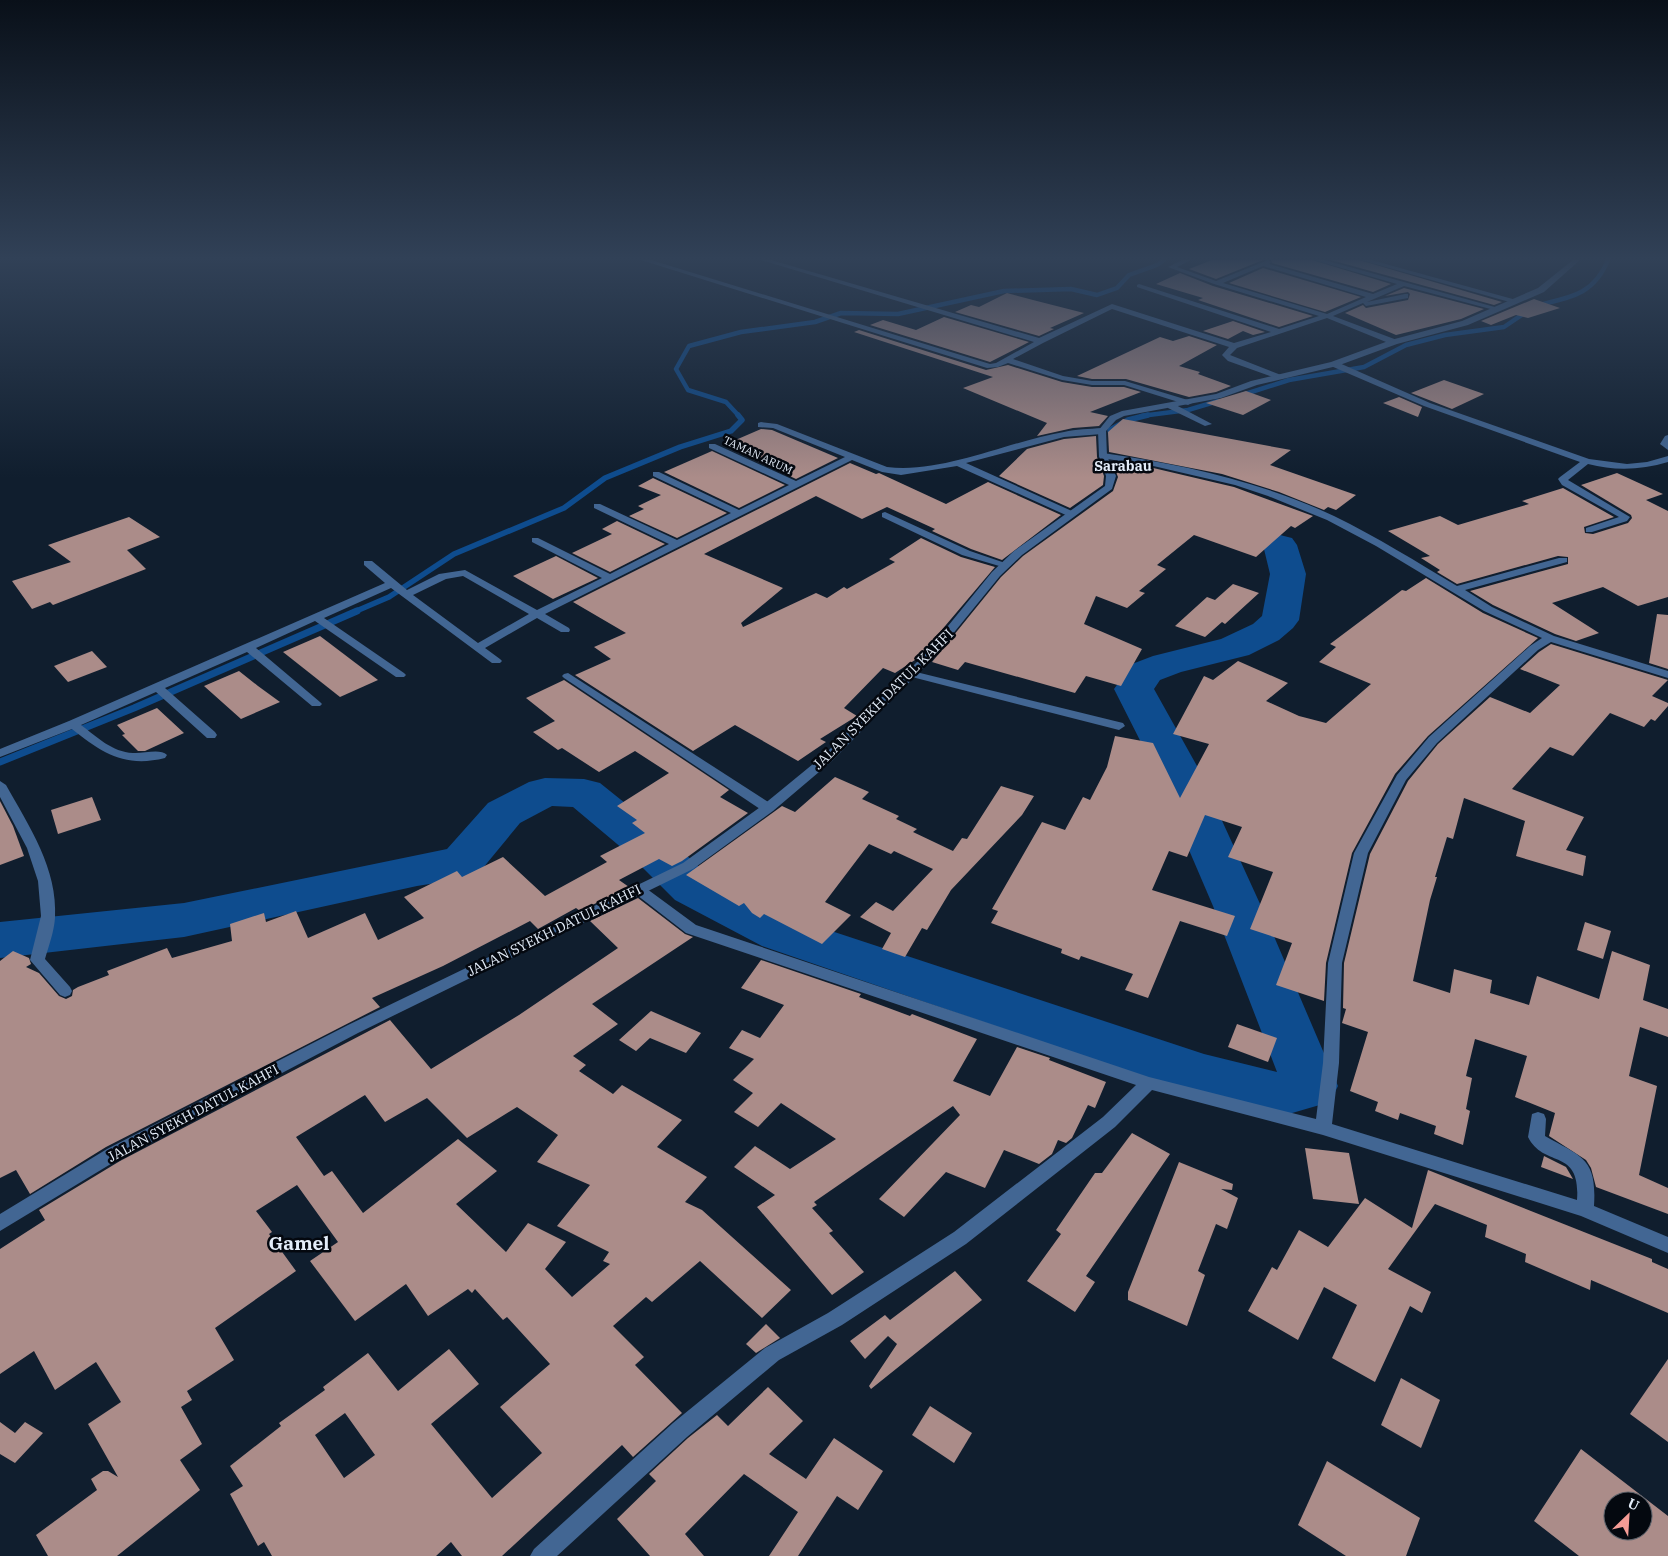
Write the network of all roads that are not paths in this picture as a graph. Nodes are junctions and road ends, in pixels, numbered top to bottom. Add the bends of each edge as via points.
1 (883, 333) edge
2 (1012, 333) edge
3 (1057, 333) edge
4 (1193, 333) edge
5 (1278, 333) edge
6 (1370, 333) edge
7 (1429, 333) edge
8 (1040, 341) junction
9 (1394, 342) junction
10 (1234, 346) junction
11 (1007, 360) junction
12 (1339, 366) junction
13 (1278, 377) junction
14 (1188, 403) junction
15 (1174, 408) junction
16 (1208, 424) dead end
17 (762, 425) dead end
18 (1102, 431) junction
19 (1668, 438) edge
20 (712, 446) dead end
21 (1668, 446) edge
22 (1105, 456) junction
23 (850, 458) junction
24 (1668, 459) edge
25 (1586, 461) junction
26 (958, 464) junction
27 (656, 474) dead end
28 (794, 484) junction
29 (597, 506) dead end
30 (738, 513) junction
31 (1072, 514) junction
32 (885, 515) dead end
33 (1589, 530) dead end
34 (535, 540) dead end
35 (677, 544) junction
36 (1563, 560) dead end
37 (368, 563) dead end
38 (1006, 565) junction
39 (610, 578) junction
40 (400, 589) junction
41 (1458, 589) junction
42 (537, 614) junction
43 (323, 622) junction
44 (565, 630) dead end
45 (1550, 638) junction
46 (479, 647) junction
47 (252, 652) junction
48 (496, 661) dead end
49 (912, 674) junction
50 (400, 675) dead end
51 (1668, 675) edge
52 (568, 676) dead end
53 (166, 693) junction
54 (316, 704) dead end
55 (1119, 726) dead end
56 (78, 728) junction
57 (211, 735) dead end
58 (0, 753) edge
59 (161, 755) dead end
60 (0, 785) edge
61 (768, 808) junction
62 (642, 888) junction
63 (65, 991) dead end
64 (1149, 1083) junction
65 (1538, 1119) dead end
66 (1323, 1128) junction
67 (1585, 1210) junction
68 (0, 1222) edge
69 (1668, 1245) edge
70 (541, 1556) edge

1 - 11 street via 990,366
2 - 8 street
3 - 8 street
4 - 10 street
5 - 10 street
6 - 9 street
7 - 9 street
8 - 11 street
9 - 12 street
10 - 13 street via 1226,354 1231,359
11 - 14 street via 1062,378 1125,383
12 - 13 street
12 - 25 street via 1452,415
13 - 14 street
14 - 15 street
15 - 16 street
15 - 18 street via 1122,414 1113,418
17 - 23 street via 774,426
18 - 22 street, JALAN SYEKH DATUL KAHFI
18 - 26 street via 1064,434
19 - 21 street via 1664,444
20 - 28 street, TAMAN ARUM
22 - 31 street, JALAN SYEKH DATUL KAHFI via 1111,476 1109,487
22 - 41 street via 1205,475 1272,494 1339,522
23 - 26 street via 893,472
23 - 28 street
24 - 25 street via 1619,468
25 - 33 street via 1564,478 1565,483 1625,517
26 - 31 street
27 - 30 street
28 - 30 street
29 - 35 street
30 - 35 street
31 - 38 street, JALAN SYEKH DATUL KAHFI
32 - 38 street via 960,550
34 - 39 street
35 - 39 street
36 - 41 street
37 - 40 street
38 - 49 street, JALAN SYEKH DATUL KAHFI
39 - 42 street
40 - 42 street via 465,573
40 - 43 street
40 - 46 street
41 - 45 street via 1488,609
42 - 44 street
42 - 46 street
43 - 47 street
43 - 50 street
45 - 51 street
45 - 66 street via 1534,648 1433,740 1401,778 1361,853 1335,962 1331,1063
46 - 48 street
47 - 53 street
47 - 54 street
49 - 55 street
49 - 61 street, JALAN SYEKH DATUL KAHFI via 828,758
52 - 61 street
53 - 56 street
53 - 57 street
56 - 58 street
56 - 59 street via 104,750 117,756
60 - 63 street via 36,851 47,886 48,917 38,962
61 - 62 street, JALAN SYEKH DATUL KAHFI via 688,866
62 - 64 street via 691,929
62 - 68 street, JALAN SYEKH DATUL KAHFI via 318,1047 113,1154
64 - 66 street
64 - 70 street via 1109,1122 960,1238 835,1319 772,1354 680,1430
65 - 67 street via 1536,1137 1539,1141 1583,1168 1587,1189
66 - 67 street
67 - 69 street

